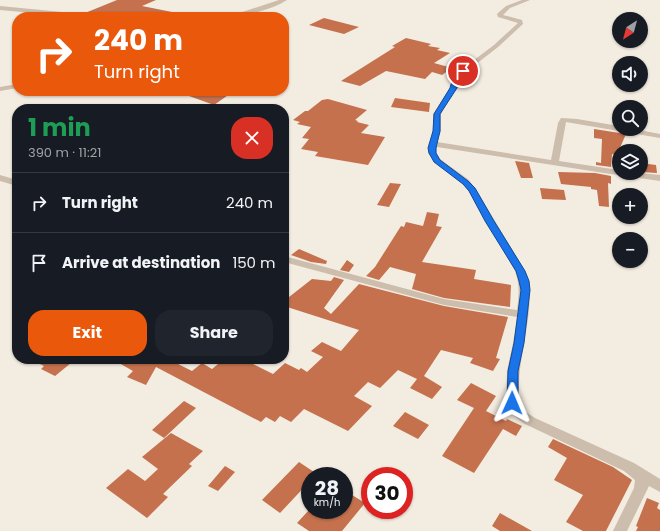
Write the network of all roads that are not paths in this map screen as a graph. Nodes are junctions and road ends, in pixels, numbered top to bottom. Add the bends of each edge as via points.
1 (284, 0) edge
2 (527, 0) edge
3 (0, 8) edge
4 (41, 12) edge
5 (251, 12) edge
6 (12, 87) edge
7 (0, 88) edge
8 (612, 127) edge
9 (648, 134) edge
10 (660, 136) edge
11 (433, 144) junction
12 (555, 162) junction
13 (0, 178) edge
14 (660, 178) edge
15 (12, 182) edge
16 (289, 260) edge
17 (522, 314) junction
18 (636, 472) junction
19 (660, 486) edge
20 (620, 531) edge

1 - 5 street
2 - 11 street via 508,7 500,14 521,23 493,49 459,74 437,114 437,131
3 - 4 street
6 - 7 street
8 - 12 street via 564,120
9 - 10 street
11 - 12 street
11 - 17 street via 432,153 437,161 466,182 520,271 526,290
12 - 14 street
13 - 15 street
16 - 17 street via 444,302
17 - 18 street via 513,371 512,403 518,413 527,420
18 - 19 street
18 - 20 street via 643,482 642,488

